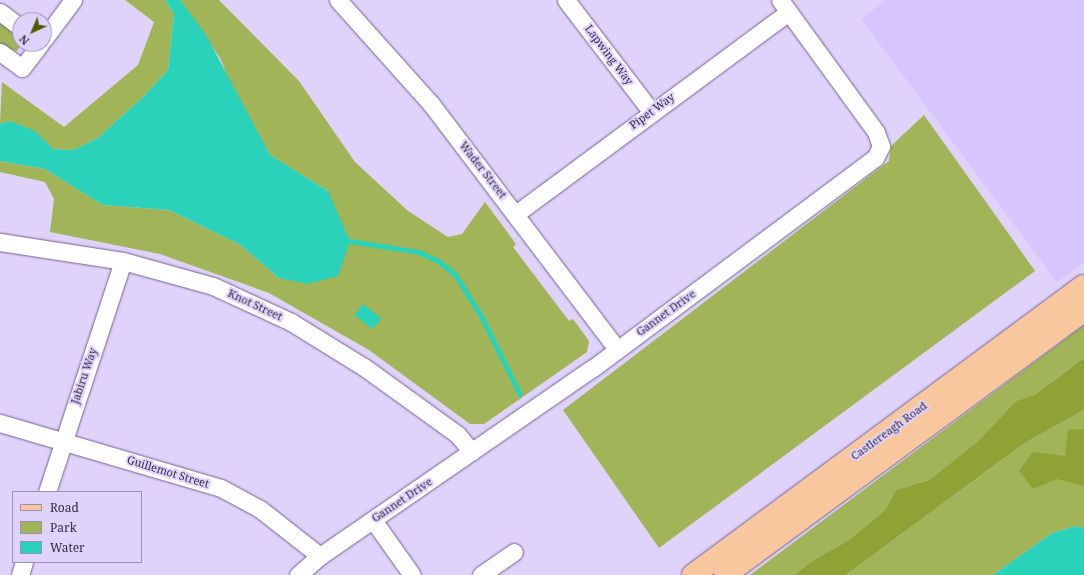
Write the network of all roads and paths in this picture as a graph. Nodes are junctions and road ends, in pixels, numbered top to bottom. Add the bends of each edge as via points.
1 (74, 0) edge
2 (338, 0) edge
3 (566, 0) edge
4 (784, 6) edge
5 (0, 12) edge
6 (12, 21) edge
7 (52, 29) edge
8 (0, 52) edge
9 (34, 52) edge
10 (651, 111) junction
11 (517, 213) junction
12 (0, 242) edge
13 (123, 261) junction
14 (1084, 286) edge
15 (1084, 310) edge
16 (617, 349) junction
17 (0, 423) edge
18 (64, 442) junction
19 (472, 452) junction
20 (47, 491) edge
21 (373, 520) junction
22 (514, 552) dead end
23 (320, 556) junction
24 (24, 563) edge
25 (20, 575) edge
26 (298, 575) edge
27 (412, 575) edge
28 (481, 575) edge
29 (693, 575) edge
30 (725, 575) edge

1 - 7 street
2 - 11 street, Wader Street via 431,104
3 - 10 street, Lapwing Way
4 - 10 street, Pipet Way
4 - 16 street, Gannet Drive via 876,132 881,146 875,158
5 - 6 street
8 - 9 street via 22,68
10 - 11 street, Pipet Way
11 - 16 street, Wader Street
12 - 13 street, Knot Street
13 - 18 street, Jabiru Way
13 - 19 street, Knot Street via 213,286 291,322 364,367 457,434
14 - 29 main road, Castlereagh Road
15 - 30 main road, Castlereagh Road
16 - 19 street, Gannet Drive
17 - 18 street, Guillemot Street
18 - 20 street, Jabiru Way
18 - 23 street, Guillemot Street via 221,488 260,508
19 - 21 street, Gannet Drive
21 - 23 street, Gannet Drive
21 - 27 street
22 - 28 street
23 - 26 street, Gannet Drive
24 - 25 street

